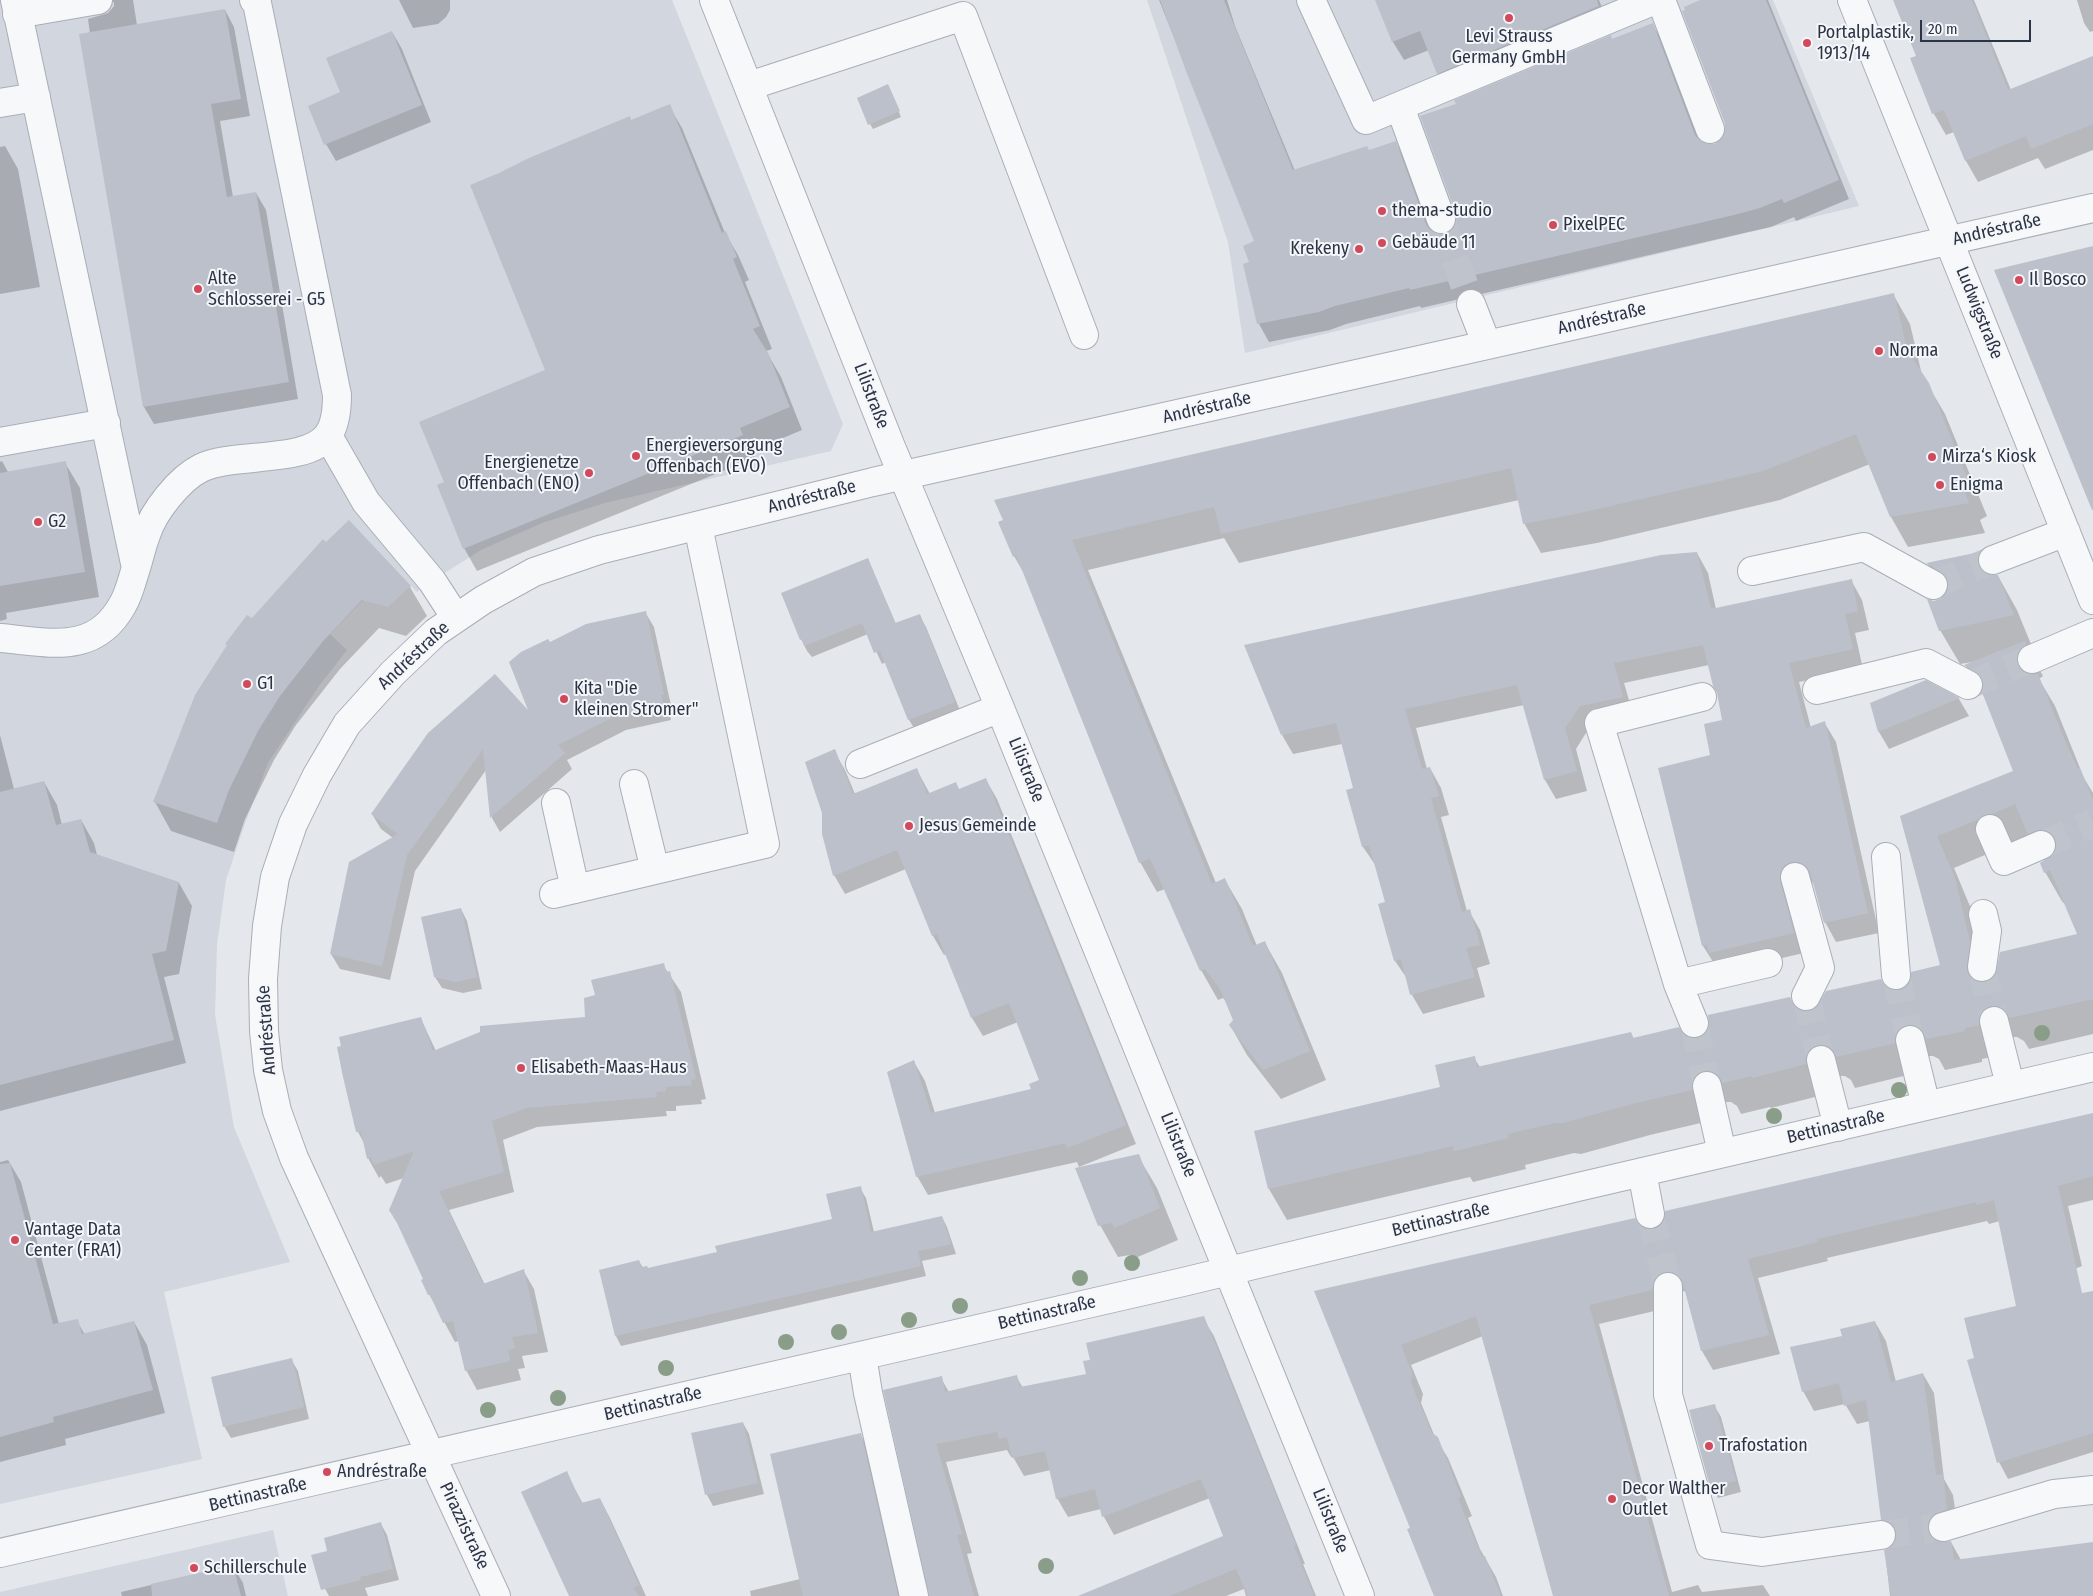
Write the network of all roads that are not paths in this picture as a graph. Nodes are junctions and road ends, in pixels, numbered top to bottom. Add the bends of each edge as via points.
1 (98, 0) edge
2 (254, 0) edge
3 (714, 0) edge
4 (1311, 0) edge
5 (1655, 0) edge
6 (1661, 0) edge
7 (1852, 0) edge
8 (16, 7) edge
9 (748, 86) junction
10 (36, 97) junction
11 (0, 104) edge
12 (1400, 107) junction
13 (1710, 129) dead end
14 (2093, 208) edge
15 (1441, 219) tunnel mouth
16 (1950, 240) junction
17 (1471, 304) tunnel mouth
18 (1084, 335) dead end
19 (1486, 345) junction
20 (106, 423) junction
21 (328, 436) junction
22 (0, 442) edge
23 (903, 476) junction
24 (698, 526) junction
25 (2066, 532) junction
26 (2085, 558) edge
27 (1993, 560) tunnel mouth
28 (136, 568) junction
29 (1752, 571) dead end
30 (1933, 584) dead end
31 (2093, 600) edge
32 (456, 618) junction
33 (2093, 633) edge
34 (0, 638) edge
35 (2032, 659) tunnel mouth
36 (1968, 685) dead end
37 (1816, 690) dead end
38 (1702, 697) dead end
39 (1000, 708) junction
40 (860, 764) dead end
41 (634, 784) dead end
42 (556, 803) dead end
43 (1990, 829) dead end
44 (2041, 845) tunnel mouth
45 (1886, 856) dead end
46 (655, 870) junction
47 (1795, 877) dead end
48 (1983, 914) dead end
49 (1768, 962) dead end
50 (1982, 967) tunnel mouth
51 (1896, 975) tunnel mouth
52 (1678, 984) junction
53 (1806, 996) tunnel mouth
54 (1994, 1021) tunnel mouth
55 (1694, 1023) tunnel mouth
56 (1910, 1040) tunnel mouth
57 (1821, 1060) tunnel mouth
58 (2093, 1067) edge
59 (2010, 1085) junction
60 (1707, 1086) tunnel mouth
61 (1926, 1106) junction
62 (1838, 1127) junction
63 (1722, 1153) junction
64 (1642, 1172) junction
65 (1650, 1214) tunnel mouth
66 (1229, 1270) junction
67 (1668, 1287) tunnel mouth
68 (862, 1356) junction
69 (431, 1455) junction
70 (2093, 1490) edge
71 (1943, 1527) tunnel mouth
72 (1882, 1535) tunnel mouth
73 (0, 1553) edge
74 (496, 1596) edge
75 (914, 1596) edge
76 (1360, 1596) edge

1 - 8 street
2 - 21 street via 337,395 336,415
3 - 9 street, Lilistraße
4 - 12 street via 1366,120
5 - 12 street
6 - 13 street
7 - 16 street, Ludwigstraße
8 - 10 street
9 - 18 street via 962,16
9 - 23 street, Lilistraße
10 - 11 street
10 - 20 street
12 - 15 street
14 - 16 street, Andréstraße
16 - 19 street, Andréstraße
16 - 25 street, Ludwigstraße
17 - 19 street
19 - 23 street, Andréstraße
20 - 22 street
20 - 28 street
21 - 28 street via 315,446 298,452 213,463 188,476 157,513 146,534
21 - 32 street via 366,502 432,581
23 - 24 street, Andréstraße
23 - 39 street, Lilistraße
24 - 32 street, Andréstraße via 599,550 534,572
24 - 46 street via 765,844
25 - 26 street, Ludwigstraße
25 - 27 street
26 - 31 street, Ludwigstraße
28 - 34 street via 123,604 110,623 94,637 53,643
29 - 30 street via 1864,547
32 - 69 street, Andréstraße via 393,672 360,709 347,724 317,775 293,824 276,877 267,926 263,979 268,1070 285,1134 313,1203
33 - 35 street
36 - 37 street via 1926,663
38 - 52 street via 1599,723
39 - 40 street
39 - 66 street, Lilistraße
41 - 46 street
42 - 46 street via 564,892
43 - 44 street via 2004,861
45 - 51 street
47 - 53 street via 1820,968
48 - 50 street via 1988,931
49 - 52 street
52 - 55 street
54 - 59 street
56 - 61 street
57 - 62 street
58 - 59 street, Bettinastraße
59 - 61 street, Bettinastraße
60 - 63 street
61 - 62 street, Bettinastraße
62 - 63 street, Bettinastraße
63 - 64 street, Bettinastraße
64 - 65 street
64 - 66 street, Bettinastraße
66 - 68 street, Bettinastraße
66 - 76 street, Lilistraße
67 - 72 street via 1668,1395 1710,1545 1762,1552
68 - 69 street, Bettinastraße
68 - 75 street
69 - 73 street, Bettinastraße
69 - 74 street, Pirazzistraße
70 - 71 street via 2054,1494

